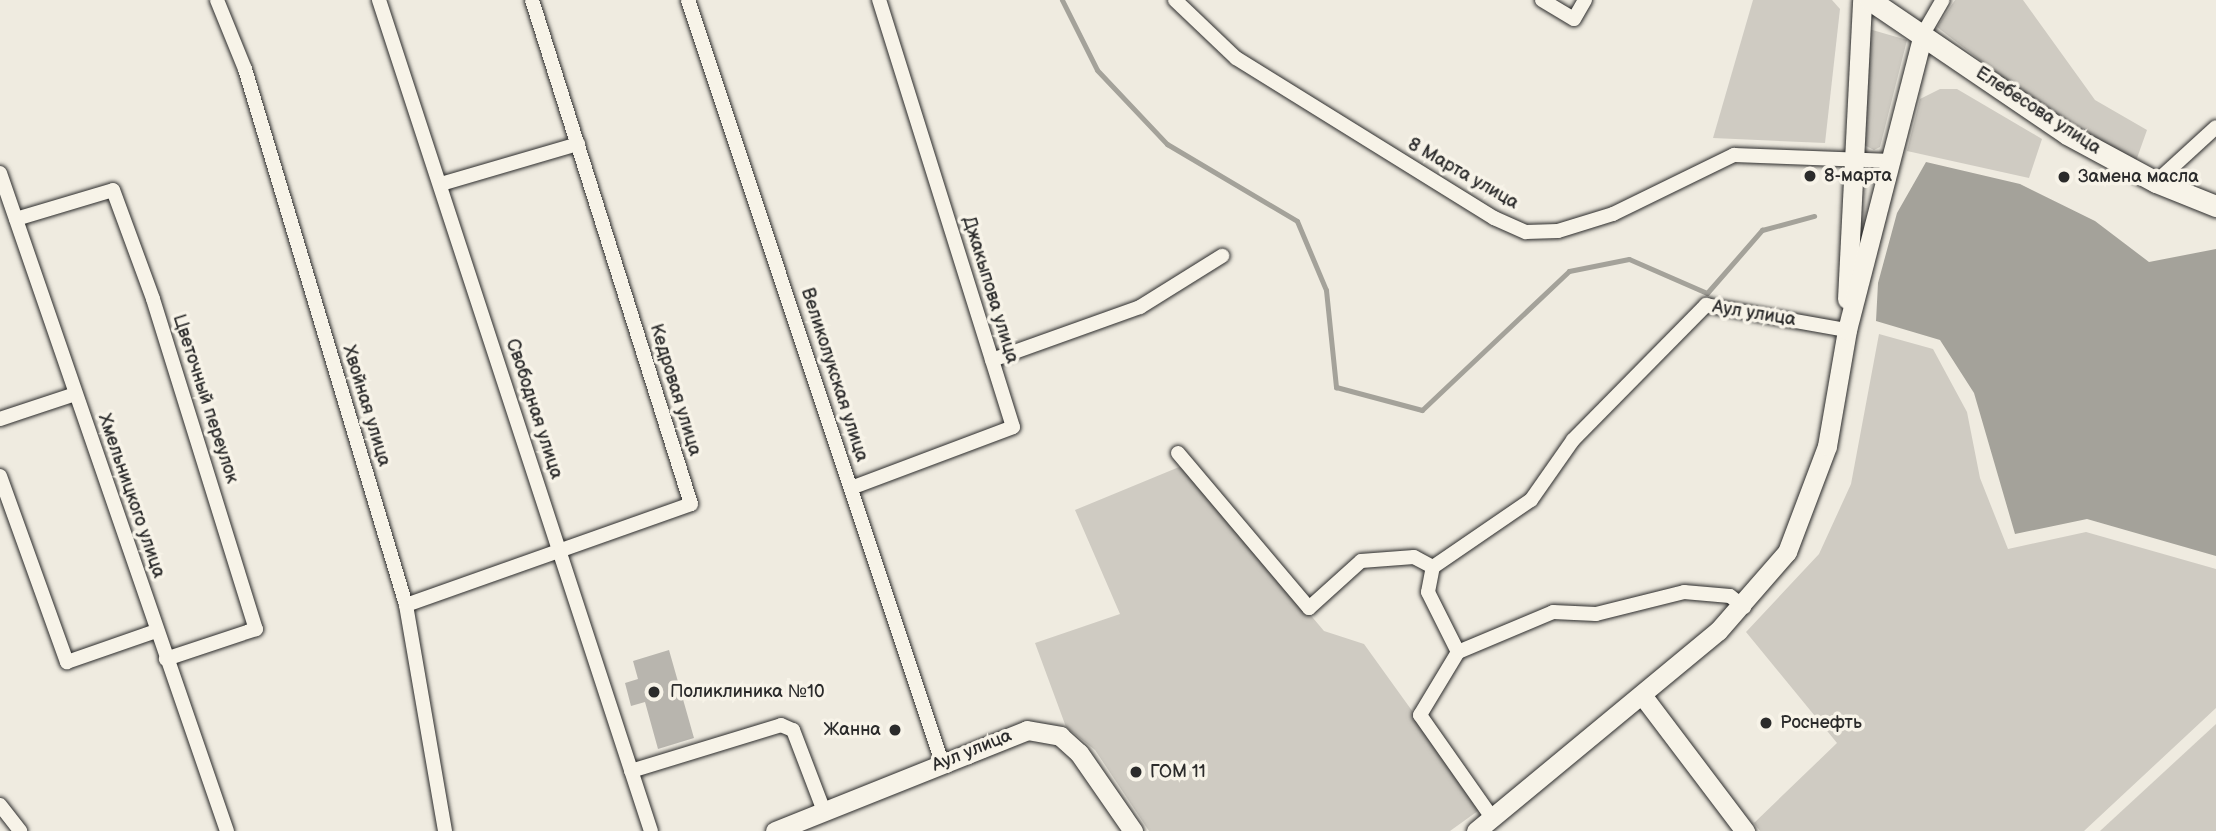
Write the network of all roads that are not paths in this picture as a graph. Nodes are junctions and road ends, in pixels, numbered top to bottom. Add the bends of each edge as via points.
1 (217, 0) edge
2 (379, 0) edge
3 (532, 0) edge
4 (688, 0) edge
5 (879, 0) edge
6 (1175, 0) edge
7 (1542, 0) edge
8 (1585, 0) edge
9 (1862, 0) edge
10 (1870, 0) edge
11 (1943, 0) edge
12 (1923, 34) junction
13 (2216, 127) edge
14 (578, 144) junction
15 (1850, 160) junction
16 (1892, 161) junction
17 (0, 173) edge
18 (2155, 182) junction
19 (441, 184) junction
20 (2216, 206) edge
21 (16, 219) junction
22 (1222, 257) dead end
23 (1847, 330) junction
24 (992, 360) junction
25 (75, 394) junction
26 (0, 419) edge
27 (1178, 453) dead end
28 (0, 476) edge
29 (851, 488) junction
30 (561, 554) junction
31 (1433, 567) junction
32 (406, 605) junction
33 (1744, 607) junction
34 (156, 631) junction
35 (1458, 652) junction
36 (166, 659) junction
37 (1642, 695) junction
38 (942, 762) junction
39 (631, 771) junction
40 (0, 804) edge
41 (824, 811) junction
42 (1493, 819) junction
43 (20, 831) edge
44 (228, 831) edge
45 (444, 831) edge
46 (651, 831) edge
47 (775, 831) edge
48 (1133, 831) edge
49 (1476, 831) edge
50 (1745, 831) edge

1 - 32 street, Хвойная улица via 245,69
2 - 19 street, Свободная улица
3 - 14 street, Кедровая улица
4 - 29 street, Великолукская улица
5 - 24 street, Джакыпова улица
6 - 15 street, 8 Марта улица via 1236,58 1494,218 1526,232 1559,231 1613,214 1734,155
7 - 8 street via 1574,19
9 - 15 main road
10 - 12 main road, Елебесова улица
11 - 12 street
12 - 16 main road
12 - 18 main road, Елебесова улица via 2067,134
13 - 18 street
14 - 19 street
14 - 30 street, Кедровая улица via 691,503
15 - 16 street, 8 Марта улица
15 - 23 main road
16 - 23 main road
17 - 21 street, Хмельницкого улица
18 - 20 main road, Елебесова улица
19 - 30 street, Свободная улица
21 - 25 street, Хмельницкого улица
21 - 36 street, Цветочный переулок via 113,190 153,299 256,629
22 - 24 street via 1140,307
23 - 31 street, Аул улица via 1706,304 1573,440 1531,500
23 - 33 main road via 1819,476 1787,552
24 - 29 street, Джакыпова улица via 1013,427
25 - 26 street
25 - 34 street, Хмельницкого улица
27 - 31 street via 1309,608 1361,561 1414,557
28 - 34 street via 67,662
29 - 38 street, Великолукская улица
30 - 32 street, Кедровая улица
30 - 39 street, Свободная улица
31 - 35 street via 1427,592
32 - 45 street, Хвойная улица
33 - 35 street via 1730,596 1684,592 1596,614 1553,612
33 - 37 main road
34 - 36 street, Хмельницкого улица
35 - 42 street via 1420,715
36 - 44 street, Хмельницкого улица
37 - 42 main road
37 - 50 main road
38 - 41 main road, Аул улица
38 - 48 main road, Аул улица via 1011,733 1050,733 1079,753
39 - 41 street via 781,724 793,730
39 - 46 street, Свободная улица
40 - 43 street
41 - 47 main road, Аул улица
42 - 49 main road

